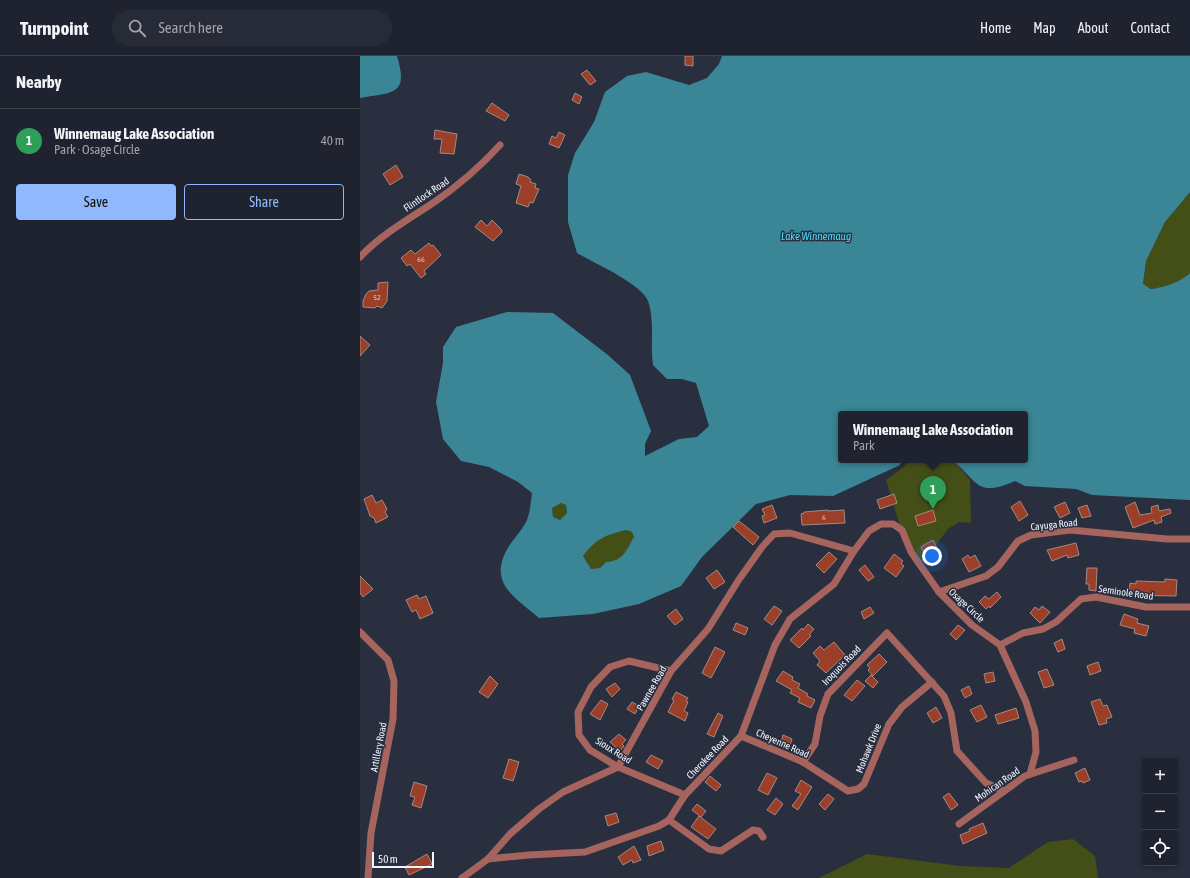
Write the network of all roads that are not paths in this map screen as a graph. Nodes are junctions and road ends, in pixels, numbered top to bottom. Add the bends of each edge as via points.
1 (500, 145) dead end
2 (360, 258) edge
3 (1190, 539) edge
4 (854, 551) junction
5 (939, 592) junction
6 (1190, 607) edge
7 (360, 632) edge
8 (1000, 645) junction
9 (671, 671) junction
10 (932, 682) junction
11 (741, 736) junction
12 (1074, 760) dead end
13 (804, 762) junction
14 (618, 767) junction
15 (1030, 774) junction
16 (858, 789) joint
17 (1004, 791) junction
18 (685, 795) junction
19 (669, 820) junction
20 (959, 824) dead end
21 (763, 837) dead end
22 (488, 860) junction
23 (368, 878) edge
24 (462, 878) edge

1 - 2 street, Flintlock Road via 469,176 397,226
3 - 5 street, Cayuga Road via 1070,530 1030,535 1018,541 998,567 986,576
4 - 5 street, Osage Circle via 869,531 881,524 893,524 902,530 911,552
4 - 9 street, Pawnee Road via 790,533 774,534 738,581 708,629
4 - 11 street, Cherokee Road via 834,584 790,619 775,645
5 - 8 street, Osage Circle via 972,625
6 - 8 street, Seminole Road via 1146,607 1096,598 1081,599 1056,622 1043,629 1023,633
7 - 23 street, Artillery Road via 388,660 394,681 393,719 371,833
8 - 15 street, Osage Circle via 1026,702 1035,731 1036,752
9 - 14 street, Pawnee Road
9 - 14 street, Sioux Road via 629,661 610,667 591,687 578,712 579,735 590,750
10 - 13 street, Iroquois Road via 887,633 828,694 820,716 815,744
10 - 16 street, Mohawk Drive via 902,707 889,724 864,784
10 - 17 street via 944,696 951,712 957,751 986,783
11 - 13 street, Cheyenne Road
11 - 18 street, Cherokee Road
12 - 15 street, Mohican Road
13 - 16 street, Cheyenne Road via 848,791
14 - 18 street, Sioux Road
14 - 22 street via 563,792 539,809 510,834
15 - 17 street, Mohican Road
17 - 20 street, Mohican Road
18 - 19 street, Cherokee Road
19 - 21 street via 709,850 722,851 753,830 759,831
19 - 22 street via 659,826 585,852
22 - 24 street

